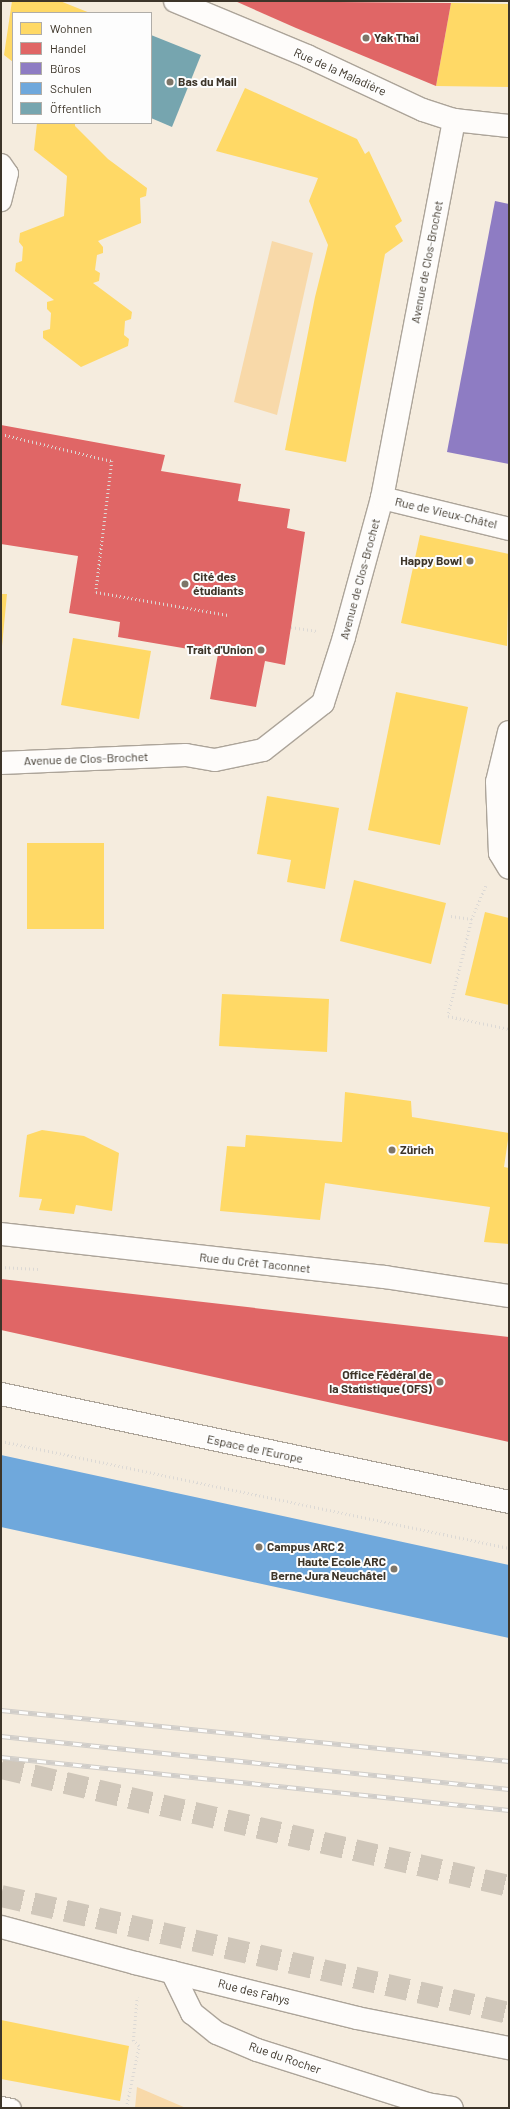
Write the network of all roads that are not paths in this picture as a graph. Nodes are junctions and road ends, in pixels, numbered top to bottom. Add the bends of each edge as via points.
1 (176, 1) edge
2 (454, 120) junction
3 (509, 126) edge
4 (1, 163) edge
5 (1, 201) edge
6 (382, 498) junction
7 (509, 528) edge
8 (509, 732) edge
9 (1, 763) edge
10 (504, 860) edge
11 (1, 1234) edge
12 (509, 1296) edge
13 (1, 1394) edge
14 (509, 1502) edge
15 (1, 1927) edge
16 (172, 1972) junction
17 (509, 2048) edge
18 (1, 2106) edge
19 (430, 2106) edge
20 (12, 2108) edge
21 (452, 2108) edge

1 - 2 street, Rue de la Maladière via 307,56 423,110
2 - 3 street, Rue de la Maladière
2 - 6 street, Avenue de Clos-Brochet
4 - 5 lane via 8,172
6 - 7 street, Rue de Vieux-Châtel
6 - 9 street, Avenue de Clos-Brochet via 323,703 263,750 215,760 186,755
8 - 10 street via 497,782
11 - 12 street, Rue du Crêt Taconnet via 385,1277
13 - 14 street, Espace de l'Europe
15 - 16 street, Rue des Fahys
16 - 17 street, Rue des Fahys via 357,2018
16 - 19 street, Rue du Rocher via 192,2013 217,2033 257,2050
18 - 20 lane
19 - 21 street, Rue du Rocher

